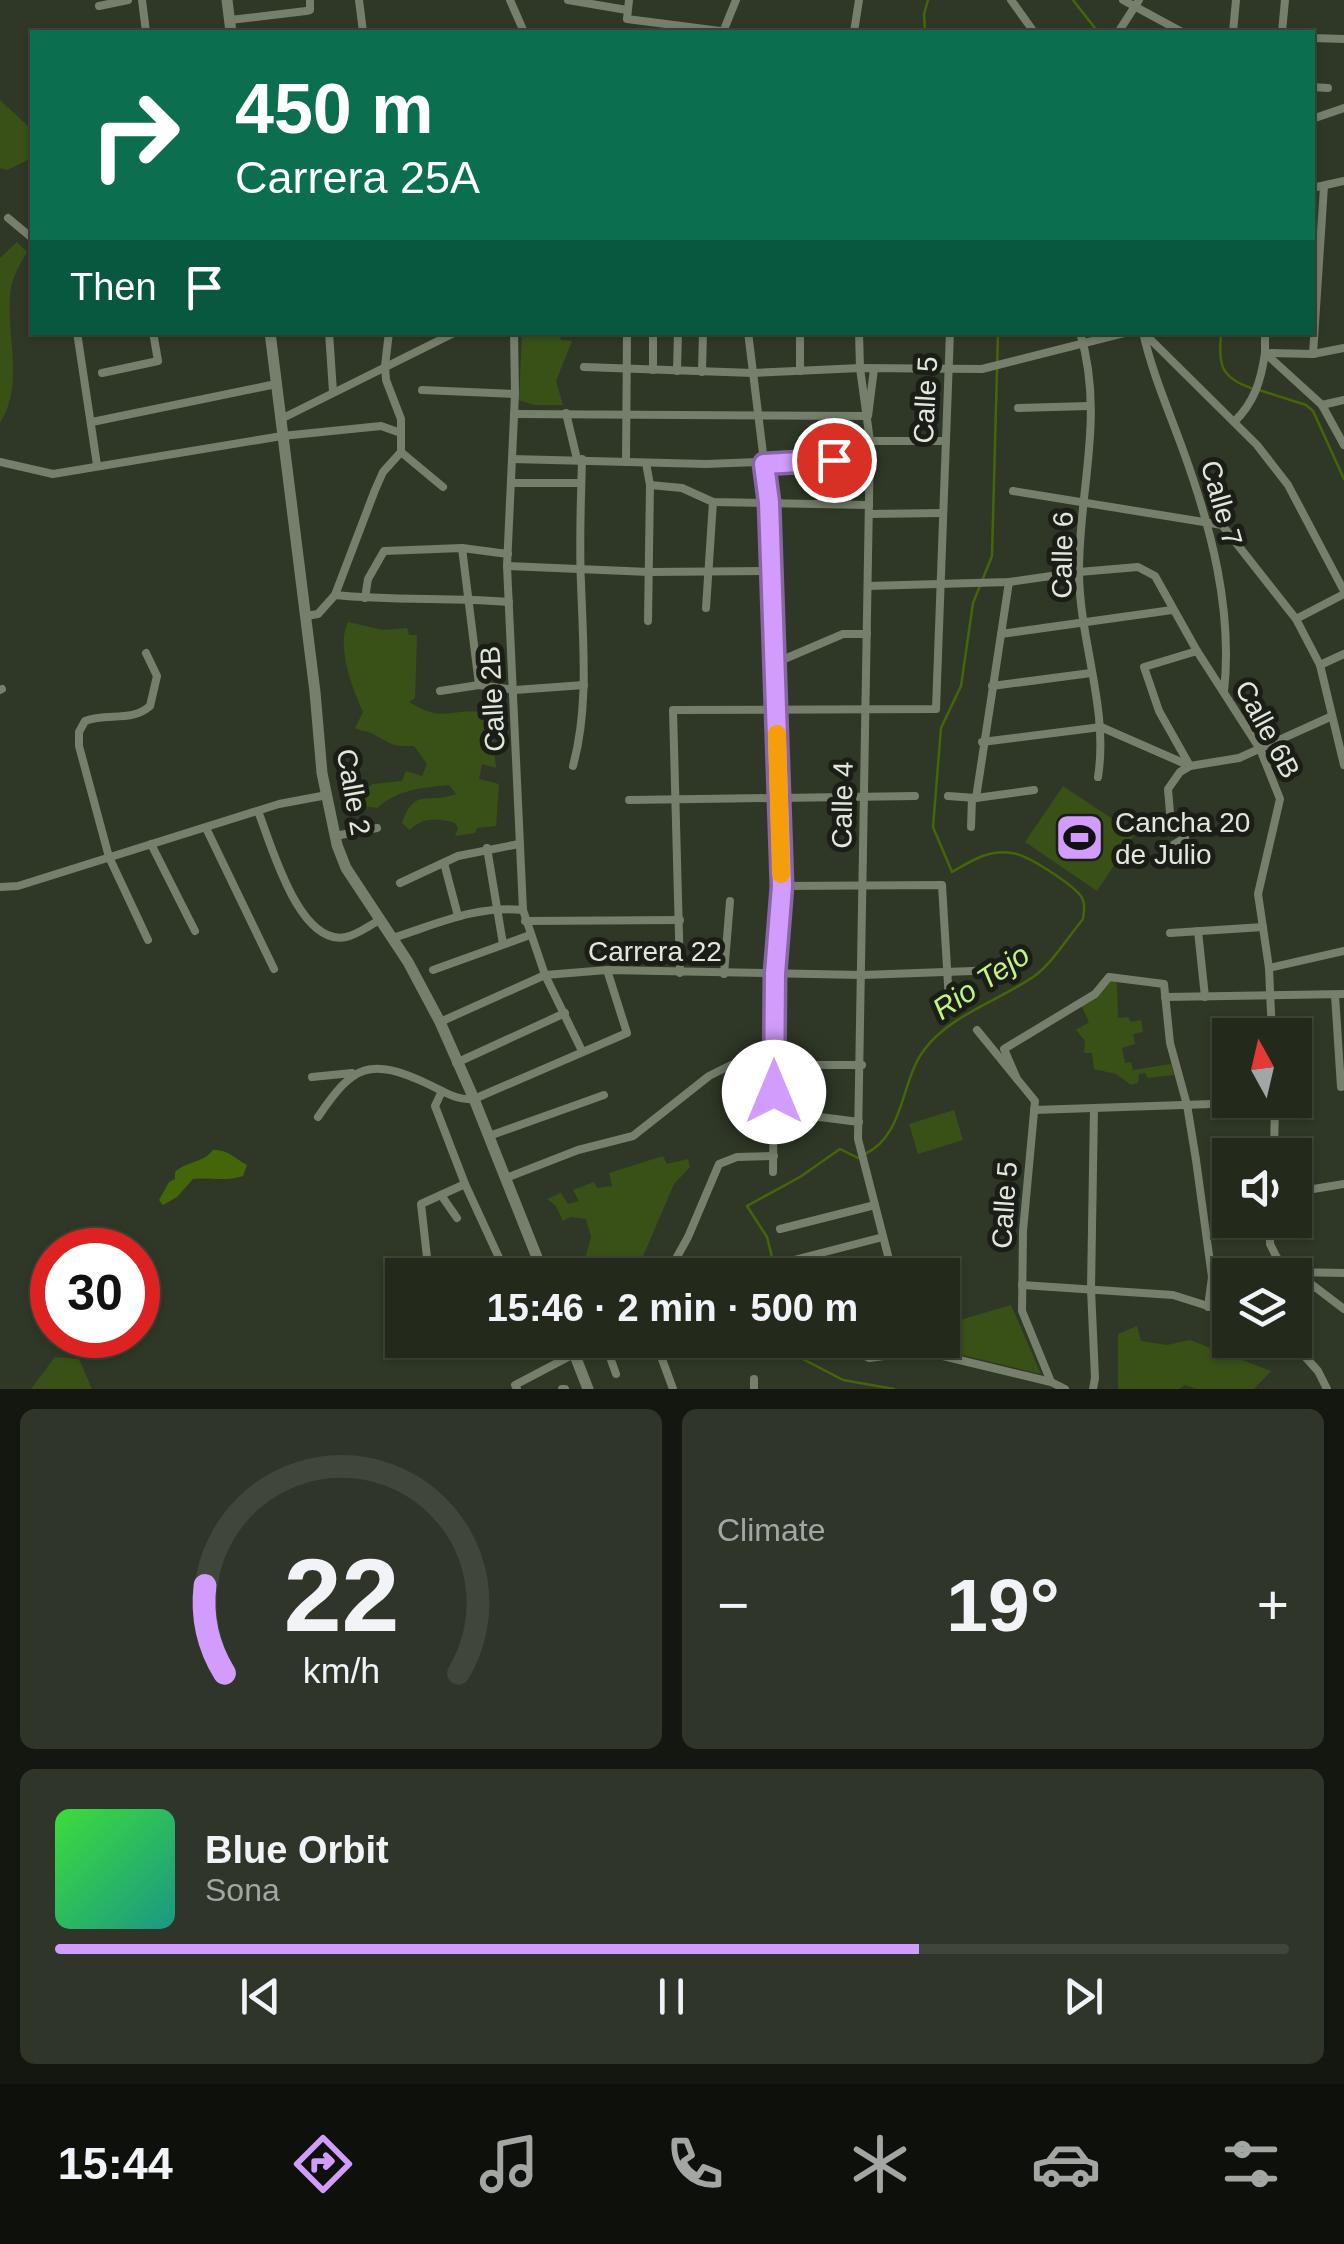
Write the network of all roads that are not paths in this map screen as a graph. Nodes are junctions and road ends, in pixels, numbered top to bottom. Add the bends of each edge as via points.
1 (128, 0) edge
2 (142, 0) edge
3 (228, 0) edge
4 (359, 0) edge
5 (510, 0) edge
6 (568, 0) edge
7 (736, 0) edge
8 (859, 0) edge
9 (1010, 0) edge
10 (1123, 0) edge
11 (1236, 0) edge
12 (1285, 0) edge
13 (1137, 3) edge
14 (310, 5) edge
15 (99, 6) dead end
16 (627, 9) edge
17 (231, 26) edge
18 (146, 30) edge
19 (363, 30) edge
20 (523, 30) edge
21 (716, 30) edge
22 (726, 30) edge
23 (854, 30) edge
24 (1032, 30) edge
25 (1122, 30) edge
26 (1179, 30) edge
27 (1233, 30) edge
28 (1282, 30) edge
29 (1315, 38) edge
30 (1344, 39) edge
31 (1315, 88) edge
32 (1328, 88) dead end
33 (1344, 108) edge
34 (1315, 117) edge
35 (1344, 181) edge
36 (1324, 186) junction
37 (1315, 188) edge
38 (8, 218) dead end
39 (30, 236) edge
40 (1315, 323) edge
41 (78, 335) edge
42 (154, 335) edge
43 (270, 335) edge
44 (329, 335) edge
45 (389, 335) edge
46 (450, 335) edge
47 (514, 335) edge
48 (627, 335) edge
49 (653, 335) edge
50 (678, 335) edge
51 (703, 335) edge
52 (748, 335) edge
53 (800, 335) edge
54 (860, 335) edge
55 (950, 335) edge
56 (1081, 335) edge
57 (1117, 335) edge
58 (1145, 335) edge
59 (1146, 335) edge
60 (1266, 335) edge
61 (1314, 335) edge
62 (1084, 344) junction
63 (1344, 348) edge
64 (1264, 354) junction
65 (1313, 354) junction
66 (385, 366) junction
67 (584, 367) dead end
68 (860, 368) junction
69 (874, 368) junction
70 (625, 370) junction
71 (653, 370) junction
72 (950, 370) junction
73 (677, 371) junction
74 (800, 371) junction
75 (702, 372) junction
76 (102, 373) dead end
77 (753, 373) junction
78 (276, 384) junction
79 (422, 390) dead end
80 (334, 392) junction
81 (515, 394) junction
82 (1344, 400) edge
83 (1322, 405) junction
84 (1090, 406) junction
85 (1018, 408) dead end
86 (566, 413) junction
87 (514, 414) junction
88 (625, 415) junction
89 (868, 416) junction
90 (759, 417) junction
91 (280, 419) junction
92 (92, 422) junction
93 (1234, 422) junction
94 (398, 432) junction
95 (282, 436) junction
96 (946, 440) junction
97 (870, 442) junction
98 (1344, 445) edge
99 (400, 452) junction
100 (870, 458) junction
101 (512, 459) junction
102 (579, 459) junction
103 (0, 462) edge
104 (626, 462) junction
105 (646, 464) junction
106 (764, 464) junction
107 (97, 465) junction
108 (581, 482) junction
109 (512, 483) junction
110 (650, 485) junction
111 (443, 488) dead end
112 (1013, 491) dead end
113 (713, 502) junction
114 (769, 502) junction
115 (1085, 502) junction
116 (869, 510) junction
117 (942, 512) junction
118 (1207, 523) junction
119 (462, 548) junction
120 (508, 554) junction
121 (507, 566) junction
122 (580, 568) junction
123 (710, 571) junction
124 (772, 571) junction
125 (649, 572) junction
126 (1079, 572) junction
127 (1009, 582) junction
128 (868, 586) junction
129 (939, 586) junction
130 (1343, 587) edge
131 (335, 595) junction
132 (366, 598) junction
133 (468, 598) junction
134 (509, 602) junction
135 (706, 608) dead end
136 (1172, 610) junction
137 (306, 616) junction
138 (1296, 619) junction
139 (1085, 620) junction
140 (648, 621) dead end
141 (868, 634) junction
142 (1001, 634) junction
143 (1197, 651) junction
144 (146, 652) dead end
145 (1344, 654) edge
146 (774, 662) junction
147 (1320, 665) junction
148 (1090, 673) junction
149 (479, 684) junction
150 (584, 685) junction
151 (992, 686) junction
152 (515, 690) junction
153 (440, 691) dead end
154 (1224, 692) junction
155 (776, 710) junction
156 (867, 710) junction
157 (1330, 717) junction
158 (1101, 727) junction
159 (982, 742) junction
160 (1260, 750) junction
161 (1344, 765) edge
162 (574, 766) dead end
163 (1190, 766) junction
164 (1098, 778) dead end
165 (1034, 790) dead end
166 (327, 795) junction
167 (915, 796) dead end
168 (948, 796) dead end
169 (864, 797) junction
170 (778, 798) junction
171 (974, 798) junction
172 (675, 799) junction
173 (629, 800) dead end
174 (258, 811) junction
175 (971, 827) dead end
176 (206, 828) junction
177 (377, 828) dead end
178 (335, 836) junction
179 (151, 844) junction
180 (519, 844) junction
181 (1173, 845) dead end
182 (487, 848) junction
183 (110, 857) junction
184 (444, 863) junction
185 (400, 883) dead end
186 (863, 885) junction
187 (782, 886) junction
188 (0, 887) edge
189 (730, 900) dead end
190 (496, 907) junction
191 (523, 910) junction
192 (458, 916) junction
193 (380, 920) junction
194 (680, 920) junction
195 (525, 922) junction
196 (1263, 927) junction
197 (195, 931) dead end
198 (1198, 931) junction
199 (1170, 933) dead end
200 (530, 935) junction
201 (393, 938) junction
202 (148, 940) dead end
203 (503, 944) junction
204 (1344, 951) edge
205 (1270, 968) junction
206 (274, 969) dead end
207 (433, 970) dead end
208 (607, 970) junction
209 (1000, 970) dead end
210 (680, 973) junction
211 (724, 974) junction
212 (775, 974) junction
213 (948, 974) junction
214 (545, 975) junction
215 (862, 975) junction
216 (1339, 995) edge
217 (1165, 997) junction
218 (1205, 997) junction
219 (1270, 998) junction
220 (949, 1002) dead end
221 (564, 1013) junction
222 (1271, 1018) edge
223 (440, 1022) junction
224 (976, 1030) dead end
225 (582, 1051) junction
226 (456, 1063) junction
227 (774, 1063) junction
228 (862, 1065) junction
229 (354, 1073) junction
230 (312, 1077) dead end
231 (1018, 1079) junction
232 (1341, 1087) dead end
233 (442, 1092) junction
234 (604, 1095) dead end
235 (474, 1099) junction
236 (1212, 1104) edge
237 (1186, 1105) junction
238 (1094, 1108) junction
239 (1034, 1110) junction
240 (318, 1117) dead end
241 (774, 1121) junction
242 (859, 1122) junction
243 (489, 1136) junction
244 (774, 1156) junction
245 (773, 1172) dead end
246 (506, 1178) junction
247 (465, 1184) junction
248 (1344, 1184) edge
249 (1312, 1189) edge
250 (441, 1195) junction
251 (875, 1205) junction
252 (457, 1218) dead end
253 (780, 1229) dead end
254 (883, 1236) junction
255 (428, 1258) edge
256 (499, 1258) edge
257 (537, 1258) edge
258 (677, 1258) edge
259 (801, 1258) edge
260 (888, 1258) edge
261 (1312, 1272) edge
262 (1344, 1273) edge
263 (1022, 1286) junction
264 (1312, 1287) edge
265 (1092, 1289) junction
266 (1208, 1307) junction
267 (1212, 1308) edge
268 (1344, 1309) edge
269 (566, 1358) edge
270 (576, 1358) edge
271 (612, 1358) edge
272 (662, 1358) edge
273 (951, 1358) edge
274 (1306, 1358) edge
275 (616, 1374) dead end
276 (1051, 1382) junction
277 (518, 1389) edge
278 (588, 1389) edge
279 (673, 1389) edge
280 (1065, 1389) edge
281 (1092, 1389) edge
282 (1326, 1389) edge

1 - 15 street
2 - 18 street
3 - 17 street
4 - 19 street
5 - 20 street
6 - 16 street
7 - 22 street
8 - 23 street
9 - 24 street
10 - 13 street
11 - 27 street
12 - 28 street
13 - 25 street
13 - 26 street
14 - 17 street
16 - 21 street
29 - 30 street
31 - 32 street
33 - 34 street
35 - 36 street
36 - 37 street
36 - 40 street
38 - 39 street
41 - 92 street
42 - 76 street via 158,360
43 - 78 street, Calle 2
44 - 80 street
45 - 66 street
46 - 66 street
47 - 81 street, Calle 2B
48 - 70 street
49 - 71 street
50 - 73 street
51 - 75 street
52 - 77 street
53 - 74 street
54 - 68 street, Calle 4
55 - 72 street, Calle 5
56 - 62 street, Calle 6
57 - 62 street
58 - 118 street, Calle 7
59 - 93 street
60 - 64 street
61 - 65 street
62 - 72 street via 998,366
62 - 84 street, Calle 6
63 - 65 street
64 - 65 street
64 - 83 street
64 - 93 street via 1252,402
66 - 80 street
66 - 94 street
67 - 70 street
68 - 69 street
68 - 74 street
68 - 89 street, Calle 4
69 - 72 street
69 - 89 street
70 - 71 street
70 - 88 street
71 - 73 street
72 - 96 street, Calle 5
73 - 75 street
74 - 77 street
75 - 77 street
77 - 90 street
78 - 91 street, Calle 2
78 - 92 street
79 - 81 street
80 - 91 street
81 - 87 street, Calle 2B
82 - 83 street
83 - 98 street
84 - 85 street
84 - 115 street, Calle 6
86 - 87 street
86 - 88 street
86 - 102 street
87 - 101 street, Calle 2B
88 - 90 street
88 - 104 street
89 - 90 street
89 - 97 street, Calle 4
90 - 106 street
91 - 95 street, Calle 2
92 - 107 street
93 - 130 street via 1288,485
94 - 95 street via 381,426
94 - 99 street
95 - 107 street
95 - 137 street, Calle 2
96 - 97 street
96 - 117 street, Calle 5
97 - 100 street, Calle 4
99 - 111 street
99 - 131 street via 383,472
100 - 106 street
100 - 116 street, Calle 4
101 - 102 street
101 - 109 street, Calle 2B
102 - 104 street
102 - 108 street
103 - 107 street via 53,474
104 - 105 street
105 - 106 street
105 - 110 street
106 - 114 street
108 - 109 street
108 - 122 street
109 - 120 street, Calle 2B
110 - 113 street via 682,488
110 - 125 street
112 - 115 street
113 - 114 street
113 - 123 street
114 - 116 street
114 - 124 street
115 - 118 street
115 - 126 street, Calle 6
116 - 117 street
116 - 128 street, Calle 4
117 - 129 street, Calle 5
118 - 138 street via 1222,525
118 - 154 street, Calle 7 via 1226,626
119 - 120 street
119 - 132 street via 384,551 368,578
119 - 133 street
120 - 121 street, Calle 2B
121 - 122 street
121 - 134 street, Calle 2B
122 - 125 street
122 - 150 street
123 - 124 street
123 - 125 street
123 - 135 street
124 - 146 street
125 - 140 street
126 - 127 street
126 - 136 street, Calle 6B via 1147,570
126 - 139 street, Calle 6
127 - 129 street
127 - 142 street
128 - 129 street
128 - 141 street, Calle 4
129 - 156 street, Calle 5 via 936,710
130 - 138 street
131 - 132 street
131 - 137 street via 318,614
132 - 133 street
133 - 134 street
133 - 149 street
134 - 152 street, Calle 2B
136 - 139 street
136 - 143 street, Calle 6B
137 - 166 street, Calle 2
138 - 147 street
139 - 142 street
139 - 148 street, Calle 6
141 - 146 street via 842,634
141 - 156 street, Calle 4
142 - 151 street
143 - 154 street, Calle 6B
143 - 163 street via 1144,667
144 - 183 street via 157,676 150,706 128,717 85,720 80,732
145 - 147 street
146 - 155 street
147 - 157 street
148 - 151 street
148 - 158 street, Calle 6
149 - 152 street
149 - 153 street
150 - 152 street
150 - 162 street
151 - 159 street
152 - 180 street, Calle 2B
154 - 160 street, Calle 6B
155 - 156 street
155 - 170 street
155 - 172 street via 673,710
156 - 169 street, Calle 4
157 - 160 street
157 - 161 street
158 - 159 street
158 - 163 street
158 - 164 street, Calle 6
159 - 171 street
160 - 163 street
160 - 196 street, Calle 6B via 1280,798 1258,894
163 - 181 street via 1168,789 1170,812 1185,838
165 - 171 street
166 - 174 street
166 - 178 street, Calle 2
167 - 169 street
168 - 171 street
169 - 170 street
169 - 186 street, Calle 4
170 - 172 street
170 - 187 street
171 - 175 street
172 - 173 street
172 - 194 street
174 - 176 street
174 - 193 street via 290,894 321,932 347,938
176 - 179 street
176 - 206 street
177 - 178 street
178 - 193 street, Calle 2 via 346,868
179 - 183 street
179 - 197 street
180 - 182 street
180 - 191 street, Calle 2B
182 - 184 street
182 - 190 street
183 - 188 street
183 - 202 street
184 - 185 street
184 - 192 street
186 - 187 street
186 - 213 street via 942,885
186 - 215 street, Calle 4
187 - 212 street
189 - 211 street
190 - 191 street
190 - 192 street
190 - 203 street
191 - 195 street, Calle 2B
192 - 201 street
193 - 201 street, Calle 2
194 - 195 street
194 - 210 street
195 - 200 street, Calle 2B
196 - 198 street
196 - 205 street
198 - 199 street
198 - 218 street
200 - 203 street
200 - 214 street, Calle 2B
201 - 223 street, Calle 2
203 - 207 street
204 - 205 street
205 - 219 street
208 - 210 street, Carrera 22
208 - 214 street, Carrera 22
208 - 225 street via 627,1033
209 - 213 street, Carrera 22
210 - 211 street, Carrera 22
211 - 212 street, Carrera 22
212 - 215 street, Carrera 22
212 - 227 street
213 - 215 street, Carrera 22
213 - 220 street
214 - 221 street, Calle 2B
214 - 223 street, Carrera 22
215 - 228 street, Calle 4
216 - 219 street
216 - 232 street
217 - 218 street
217 - 231 street via 1164,984 1109,977 1095,994 1004,1049
217 - 237 street
218 - 219 street
219 - 222 street
221 - 225 street, Calle 2B
221 - 226 street
223 - 226 street, Calle 2
224 - 231 street
225 - 235 street
226 - 235 street, Calle 2
227 - 228 street
227 - 241 street
227 - 246 street via 731,1065 633,1136
228 - 242 street, Calle 4
229 - 230 street
229 - 233 street via 384,1070
229 - 240 street
231 - 239 street via 1035,1101
233 - 235 street
233 - 247 street via 435,1106
234 - 243 street
235 - 243 street, Calle 2
236 - 237 street
237 - 238 street
237 - 266 street via 1212,1276
238 - 239 street
238 - 265 street
239 - 263 street, Calle 5
241 - 242 street
241 - 244 street
242 - 251 street, Calle 4
243 - 246 street, Calle 2
244 - 245 street
244 - 258 street via 719,1164
246 - 257 street, Calle 2
247 - 250 street
247 - 256 street
248 - 249 street
250 - 252 street
250 - 255 street via 421,1204
251 - 253 street
251 - 254 street, Calle 4
254 - 259 street
254 - 260 street, Calle 4
261 - 262 street
263 - 265 street
263 - 276 street, Calle 5 via 1022,1312
264 - 268 street
265 - 266 street via 1173,1295
265 - 281 street
266 - 267 street
269 - 277 street
270 - 278 street
271 - 275 street
272 - 279 street
273 - 276 street
274 - 282 street
276 - 280 street

